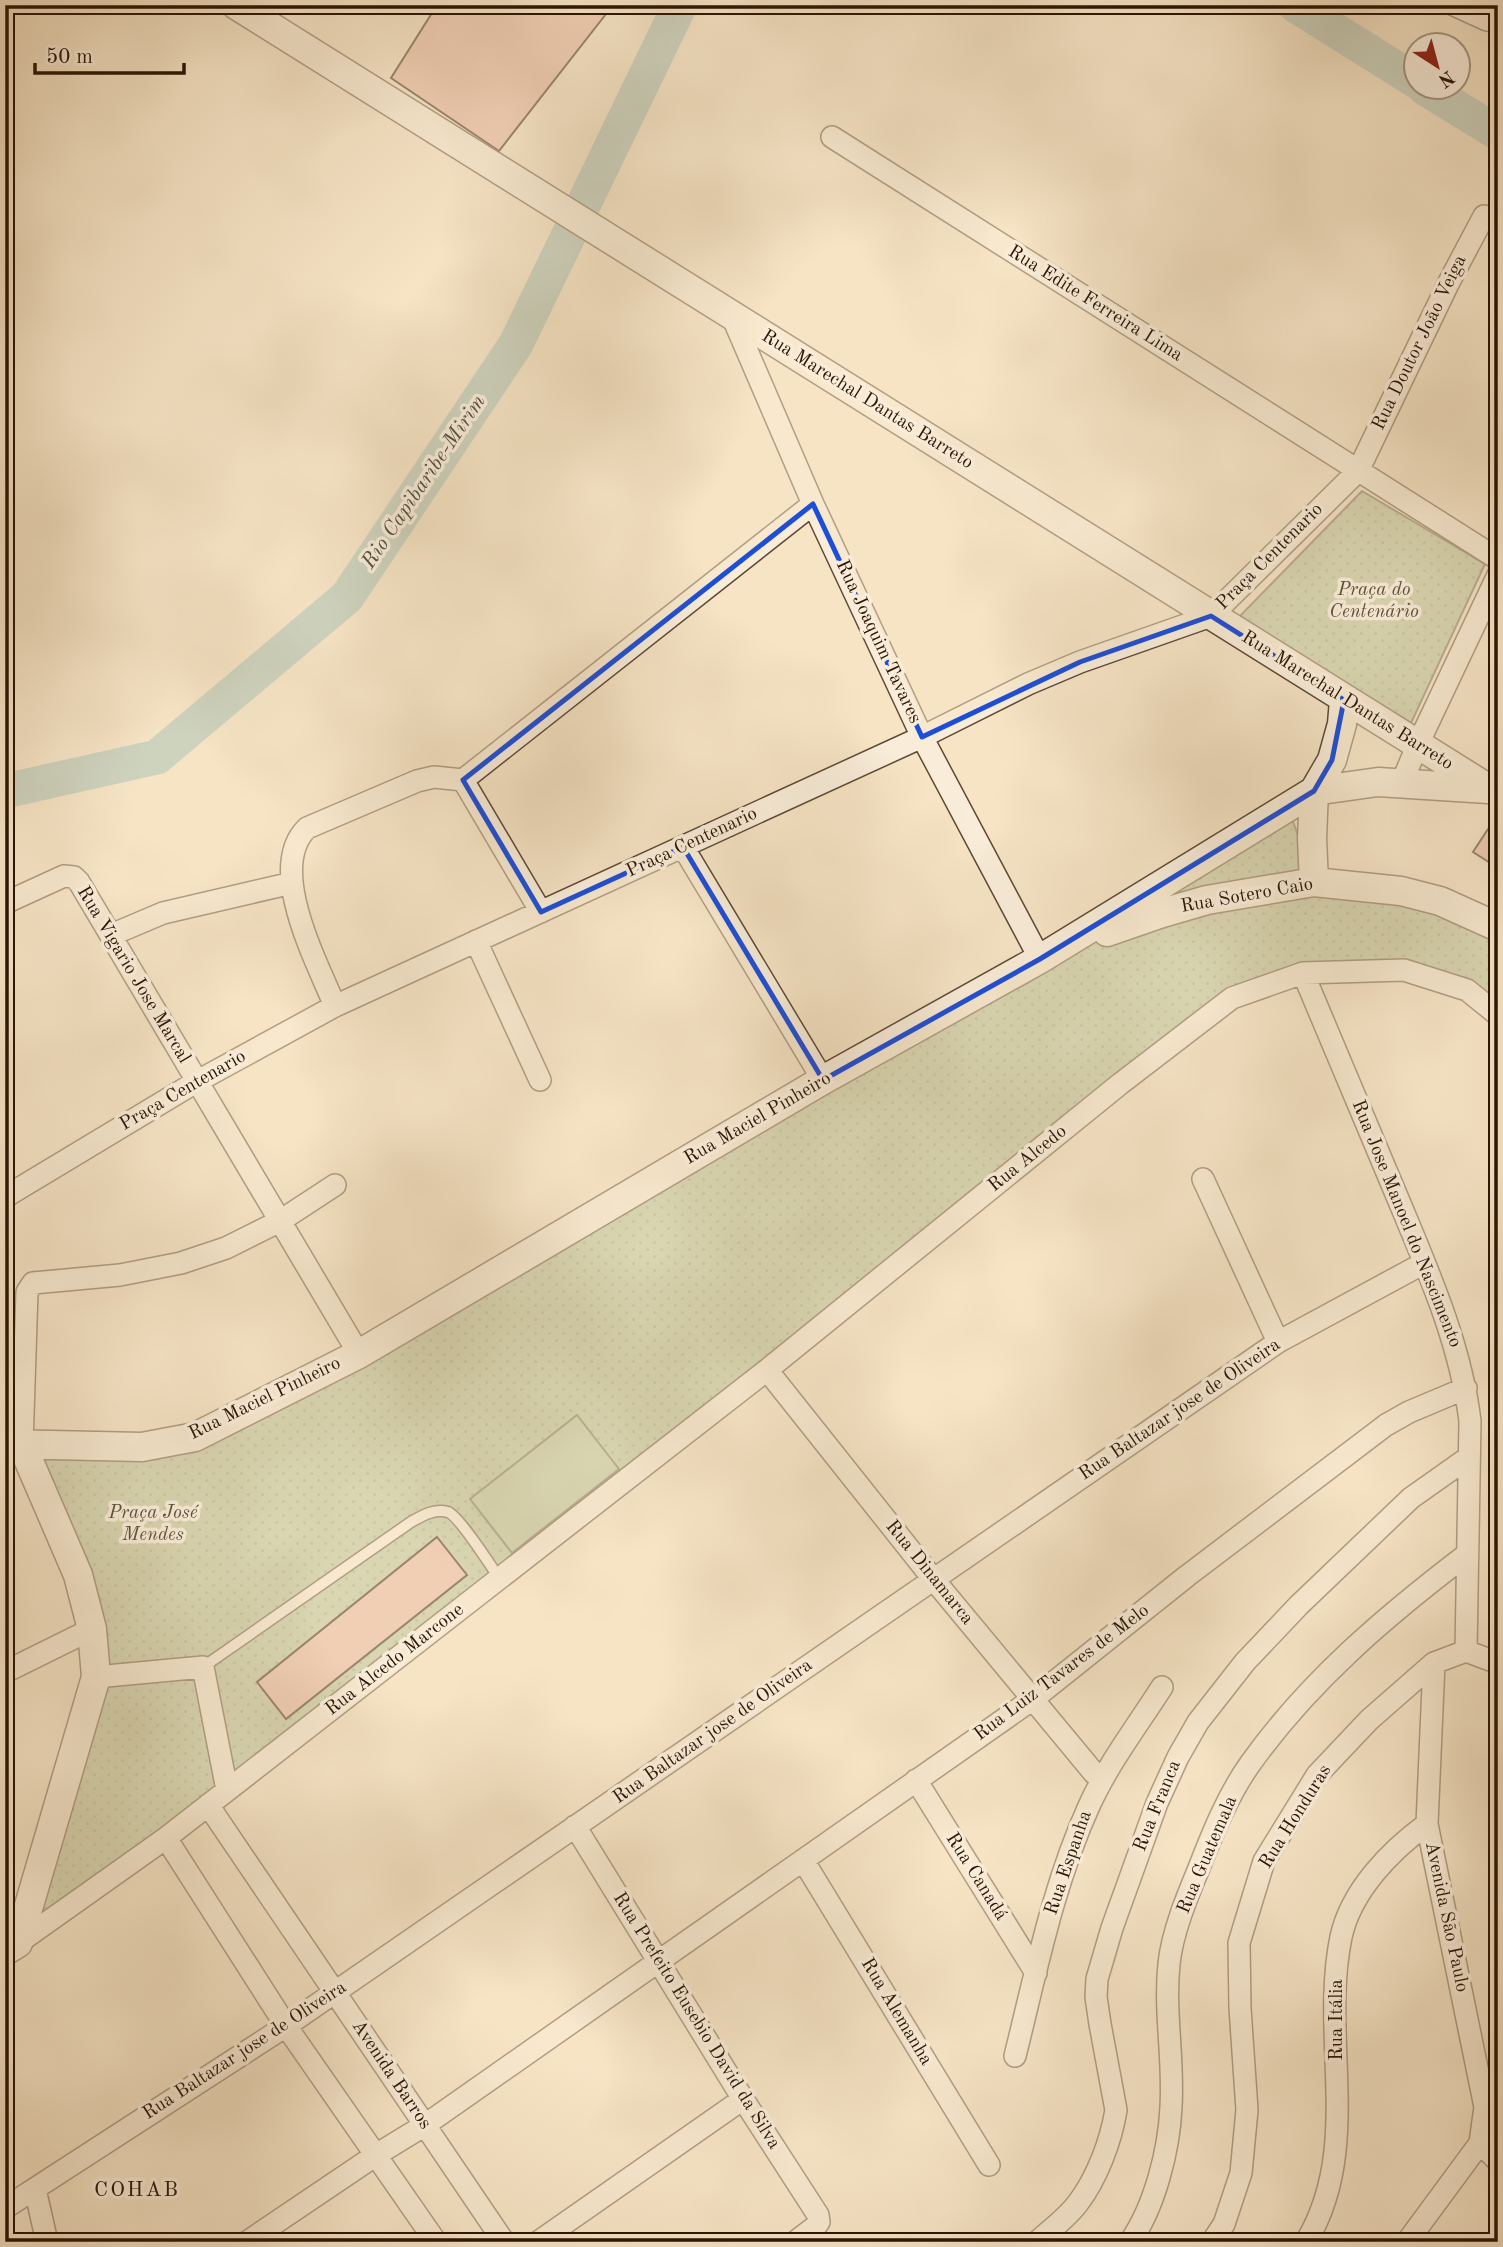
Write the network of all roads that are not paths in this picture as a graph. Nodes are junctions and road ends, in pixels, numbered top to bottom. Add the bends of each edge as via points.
1 (236, 5) edge
2 (1454, 5) edge
3 (1498, 22) edge
4 (832, 137) dead end
5 (1484, 216) dead end
6 (732, 316) junction
7 (1357, 471) junction
8 (813, 504) junction
9 (1498, 559) edge
10 (1498, 575) edge
11 (1211, 616) junction
12 (1344, 700) junction
13 (922, 737) junction
14 (1418, 744) junction
15 (463, 780) junction
16 (1402, 782) junction
17 (1314, 791) junction
18 (1493, 792) edge
19 (683, 847) junction
20 (1314, 882) junction
21 (292, 883) junction
22 (5, 903) edge
23 (541, 912) junction
24 (1498, 927) edge
25 (111, 935) junction
26 (476, 942) junction
27 (1040, 960) junction
28 (1303, 973) junction
29 (335, 1006) junction
30 (1498, 1015) edge
31 (540, 1080) dead end
32 (823, 1080) junction
33 (196, 1082) junction
34 (1203, 1179) dead end
35 (335, 1185) dead end
36 (5, 1197) edge
37 (280, 1221) junction
38 (1424, 1263) junction
39 (1278, 1342) junction
40 (359, 1354) junction
41 (767, 1370) junction
42 (1466, 1388) junction
43 (14, 1444) edge
44 (1469, 1458) junction
45 (1466, 1555) junction
46 (499, 1578) junction
47 (934, 1580) junction
48 (92, 1629) junction
49 (1466, 1651) junction
50 (1434, 1663) junction
51 (1498, 1663) edge
52 (203, 1667) junction
53 (5, 1672) edge
54 (96, 1677) junction
55 (1162, 1687) dead end
56 (1033, 1699) junction
57 (1094, 1773) dead end
58 (916, 1780) junction
59 (227, 1790) junction
60 (208, 1805) junction
61 (1427, 1824) junction
62 (576, 1826) junction
63 (166, 1838) junction
64 (803, 1860) junction
65 (11, 1947) edge
66 (658, 1961) junction
67 (1036, 1973) junction
68 (335, 1992) junction
69 (286, 2025) junction
70 (1015, 2056) dead end
71 (743, 2099) junction
72 (1491, 2109) edge
73 (425, 2125) junction
74 (1480, 2143) junction
75 (376, 2155) junction
76 (1498, 2161) edge
77 (989, 2165) dead end
78 (35, 2189) junction
79 (5, 2207) edge
80 (47, 2242) edge
81 (247, 2242) edge
82 (436, 2242) edge
83 (504, 2242) edge
84 (538, 2242) edge
85 (795, 2242) edge
86 (1037, 2242) edge
87 (1130, 2242) edge
88 (1212, 2242) edge
89 (1306, 2242) edge
90 (1407, 2242) edge

1 - 6 street, Rua Marechal Dantas Barreto
2 - 3 street
4 - 7 street, Rua Edite Ferreira Lima
5 - 7 street, Rua Doutor João Veiga
6 - 8 street, Rua Joaquim Tavares
6 - 11 street, Rua Marechal Dantas Barreto
7 - 9 street, Rua Edite Ferreira Lima
7 - 11 street, Praça Centenario
8 - 13 street, Rua Joaquim Tavares
8 - 15 street
10 - 14 street
11 - 12 street, Rua Marechal Dantas Barreto
11 - 13 street, Praça Centenario via 1080,662
12 - 14 street, Rua Marechal Dantas Barreto
12 - 17 street via 1332,760
13 - 19 street, Praça Centenario
13 - 27 street, Rua Joaquim Tavares
14 - 16 street
14 - 18 street, Rua Marechal Dantas Barreto
15 - 21 street via 433,777 417,781 307,828 296,842
15 - 23 street
16 - 17 street, Rua Maciel Pinheiro
16 - 18 street, Rua Maciel Pinheiro
17 - 20 street
17 - 27 street, Rua Maciel Pinheiro
19 - 23 street, Praça Centenario
19 - 32 street
20 - 24 street, Rua Sotero Caio via 1401,891 1440,901
20 - 27 street, Rua Sotero Caio via 1207,900 1126,925
21 - 25 street via 163,913
21 - 29 street via 299,916
22 - 25 street, Rua Vigario Jose Marcal via 69,876 79,882
23 - 26 street, Praça Centenario
25 - 33 street, Rua Vigario Jose Marcal
26 - 29 street, Praça Centenario
26 - 31 street
27 - 32 street, Rua Maciel Pinheiro
28 - 30 street, Rua Alcedo via 1404,970 1467,990
28 - 38 street, Rua Jose Manoel do Nascimento
28 - 41 street, Rua Alcedo via 1232,998
29 - 33 street, Praça Centenario
32 - 40 street, Rua Maciel Pinheiro
33 - 36 street, Praça Centenario
33 - 37 street, Rua Vigario Jose Marcal
34 - 39 street
35 - 37 street
37 - 40 street, Rua Vigario Jose Marcal
37 - 43 street via 226,1248 181,1263 120,1275 33,1283 27,1292
38 - 39 street, Rua Baltazar jose de Oliveira
38 - 42 street, Rua Jose Manoel do Nascimento
39 - 47 street, Rua Baltazar jose de Oliveira
40 - 43 street, Rua Maciel Pinheiro via 195,1437 142,1447
41 - 46 street, Rua Alcedo Marcone
41 - 47 street, Rua Dinamarca
42 - 44 street, Rua Jose Manoel do Nascimento
42 - 56 street, Rua Luiz Tavares de Melo via 1386,1425
43 - 48 street via 78,1575
44 - 45 street, Rua Jose Manoel do Nascimento
44 - 86 street, Rua Franca via 1411,1498 1298,1605 1245,1662 1198,1722 1178,1757 1097,1979 1096,1997 1116,2110 1114,2124 1079,2202
45 - 49 street, Rua Jose Manoel do Nascimento
45 - 87 street, Rua Guatemala via 1406,1600 1329,1669 1249,1765 1219,1819 1184,1903 1169,1961 1168,2133 1143,2223
46 - 52 lane via 454,1515 429,1513
46 - 59 street, Rua Alcedo Marcone
47 - 56 street, Rua Dinamarca
47 - 62 street, Rua Baltazar jose de Oliveira
48 - 53 street
48 - 54 street
49 - 50 street, Rua Honduras
49 - 51 street
50 - 61 street, Avenida São Paulo
50 - 88 street, Rua Honduras via 1369,1720 1317,1775 1264,1861 1239,1943 1247,2110 1241,2173 1224,2224
52 - 54 street
52 - 59 street
54 - 65 street
55 - 67 street, Rua Espanha via 1086,1812 1055,1895
56 - 57 street, Rua Dinamarca
56 - 58 street, Rua Luiz Tavares de Melo
58 - 64 street, Rua Luiz Tavares de Melo
58 - 67 street, Rua Canadá
59 - 60 street, Rua Alcedo Marcone
60 - 63 street, Rua Alcedo Marcone
60 - 68 street, Avenida Barros
61 - 72 street, Avenida São Paulo
61 - 89 street, Rua Itália via 1373,1873 1357,1896 1342,1935 1336,1984 1339,2108 1334,2160 1326,2199
62 - 66 street, Rua Prefeito Eusebio David da Silva
62 - 68 street, Rua Baltazar jose de Oliveira
63 - 65 street, Rua Alcedo Marcone
63 - 69 street
64 - 66 street, Rua Luiz Tavares de Melo
64 - 77 street, Rua Alemanha
66 - 71 street, Rua Prefeito Eusebio David da Silva
66 - 73 street, Rua Luiz Tavares de Melo
67 - 70 street, Rua Espanha
68 - 69 street, Rua Baltazar jose de Oliveira
68 - 73 street, Avenida Barros
69 - 75 street
69 - 78 street, Rua Baltazar jose de Oliveira
71 - 84 street
71 - 85 street, Rua Prefeito Eusebio David da Silva via 818,2215 816,2226
72 - 74 street, Avenida São Paulo
73 - 75 street, Rua Luiz Tavares de Melo
73 - 83 street, Avenida Barros
74 - 76 street
74 - 90 street
75 - 81 street, Rua Luiz Tavares de Melo
75 - 82 street
78 - 79 street, Rua Baltazar jose de Oliveira
78 - 80 street

